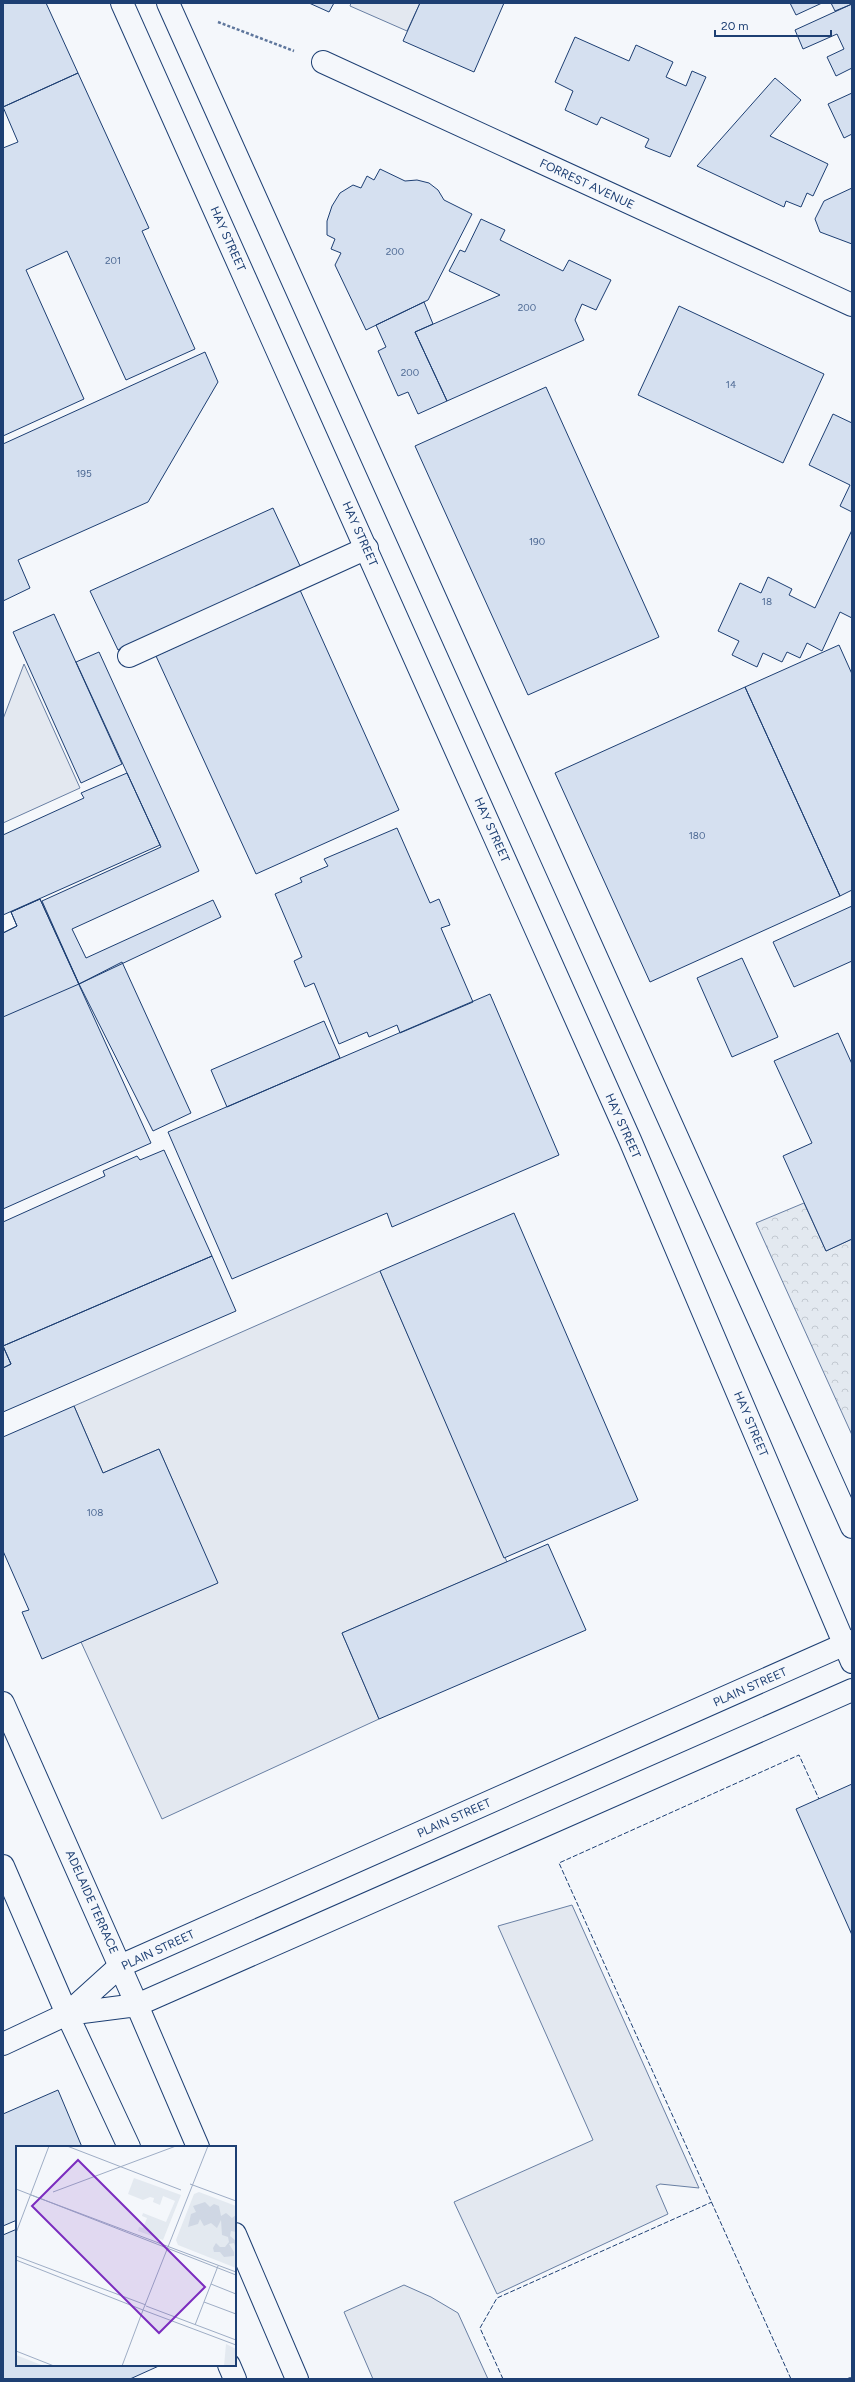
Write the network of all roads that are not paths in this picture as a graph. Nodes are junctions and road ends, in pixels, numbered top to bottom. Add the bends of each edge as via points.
1 (122, 3) edge
2 (168, 3) edge
3 (323, 62) road end
4 (852, 306) edge
5 (367, 548) junction
6 (129, 656) dead end
7 (852, 1527) edge
8 (849, 1649) edge
9 (852, 1690) edge
10 (3, 1703) edge
11 (3, 1866) edge
12 (120, 1966) junction
13 (137, 2005) junction
14 (67, 2014) junction
15 (3, 2044) edge
16 (129, 2146) edge
17 (198, 2146) edge
18 (236, 2236) edge
19 (229, 2366) edge
20 (235, 2379) edge
21 (297, 2379) edge

1 - 5 main road, HAY STREET
2 - 7 main road
3 - 4 main road, FORREST AVENUE
5 - 6 main road
5 - 8 main road, HAY STREET via 630,1140
8 - 12 main road, PLAIN STREET
9 - 13 main road, PLAIN STREET
10 - 12 main road, ADELAIDE TERRACE
11 - 14 main road
12 - 13 main road, ADELAIDE TERRACE
12 - 14 main road, PLAIN STREET
13 - 14 main road, PLAIN STREET
13 - 17 main road, ADELAIDE TERRACE
14 - 15 main road, PLAIN STREET
14 - 16 main road
18 - 21 main road
19 - 20 main road

